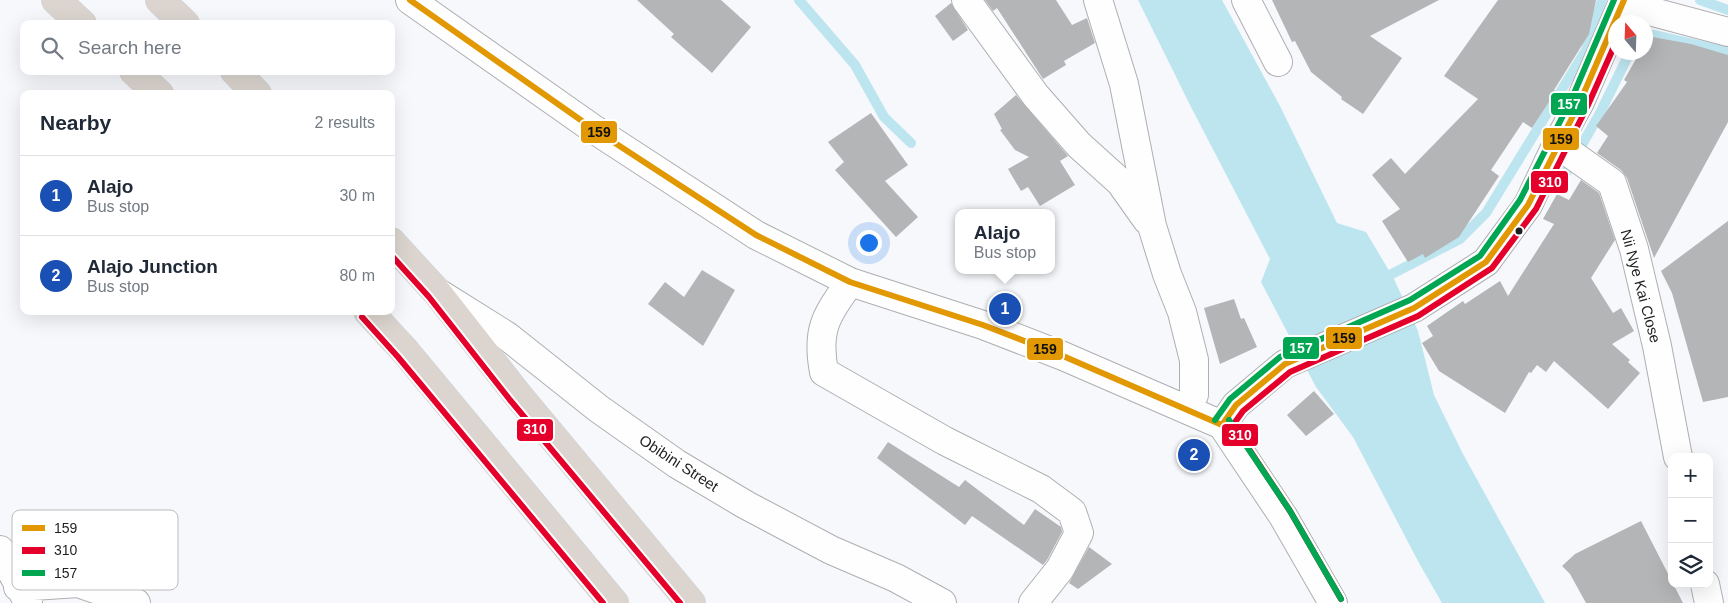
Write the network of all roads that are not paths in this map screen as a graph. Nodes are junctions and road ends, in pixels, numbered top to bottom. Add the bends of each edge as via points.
1 (56, 0) edge
2 (160, 0) edge
3 (410, 0) edge
4 (966, 0) edge
5 (1098, 0) edge
6 (1246, 0) edge
7 (1624, 2) edge
8 (78, 20) edge
9 (181, 20) edge
10 (1728, 32) edge
11 (1278, 62) dead end
12 (138, 75) edge
13 (238, 75) edge
14 (155, 90) edge
15 (253, 90) edge
16 (1557, 144) junction
17 (1152, 226) junction
18 (395, 246) edge
19 (850, 282) junction
20 (436, 291) junction
21 (372, 315) edge
22 (1187, 409) junction
23 (1222, 425) junction
24 (1677, 453) edge
25 (0, 550) edge
26 (12, 581) edge
27 (1706, 588) edge
28 (37, 590) edge
29 (100, 590) edge
30 (17, 594) edge
31 (610, 600) edge
32 (136, 603) edge
33 (691, 603) edge
34 (942, 603) edge
35 (1033, 603) edge
36 (1333, 603) edge
37 (1709, 603) edge

1 - 8 highway
2 - 9 highway
3 - 19 street via 592,128 756,236
4 - 17 street via 1036,96 1079,146 1120,182
5 - 17 street via 1124,84
6 - 11 street
7 - 10 street
7 - 16 street via 1580,102
12 - 14 highway
13 - 15 highway
16 - 23 street via 1528,205 1486,262 1414,308 1285,364 1236,405
16 - 24 street, Nii Nye Kai Close via 1612,183 1634,249
17 - 22 street via 1166,274 1182,312 1194,360 1194,395
18 - 20 highway
19 - 22 street via 1036,346
19 - 35 street via 827,314 820,349 824,372 945,441 1041,489 1072,512 1079,533 1060,569
20 - 33 highway
20 - 34 street, Obibini Street via 507,336 599,409 677,464 831,550 896,578
21 - 31 highway
22 - 23 street
23 - 36 street via 1283,516
25 - 26 street
27 - 37 street
28 - 30 street
29 - 32 street

